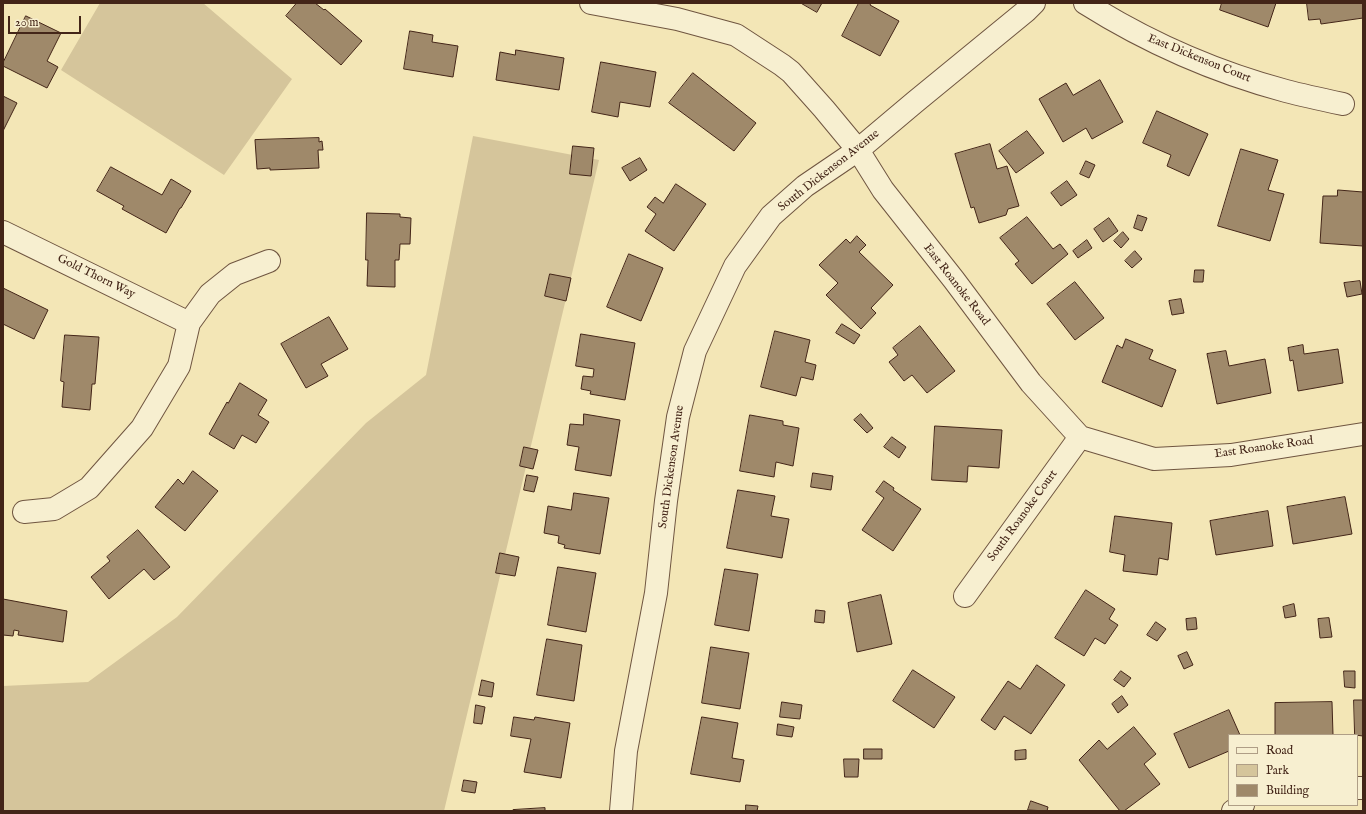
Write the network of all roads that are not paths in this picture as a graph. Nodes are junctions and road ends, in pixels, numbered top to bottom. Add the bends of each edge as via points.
1 (591, 3) edge
2 (1034, 3) edge
3 (1085, 3) edge
4 (1343, 104) dead end
5 (858, 150) junction
6 (3, 232) edge
7 (269, 261) dead end
8 (189, 323) junction
9 (1363, 434) edge
10 (1080, 436) junction
11 (24, 512) dead end
12 (965, 596) dead end
13 (622, 811) edge

1 - 5 street, East Roanoke Road via 677,19 736,35 791,72
2 - 5 street, South Dickenson Avenue
3 - 4 street, East Dickenson Court via 1168,49 1225,72 1286,91
5 - 10 street, East Roanoke Road via 883,190 1031,383
5 - 13 street, South Dickenson Avenue via 805,186 771,216 734,266 694,350 678,417 656,593 626,751
6 - 8 street, Gold Thorn Way
7 - 8 street via 235,274 210,294
8 - 11 street via 179,366 142,428 89,488 54,509
9 - 10 street, East Roanoke Road via 1231,455 1154,460
10 - 12 street, South Roanoke Court

